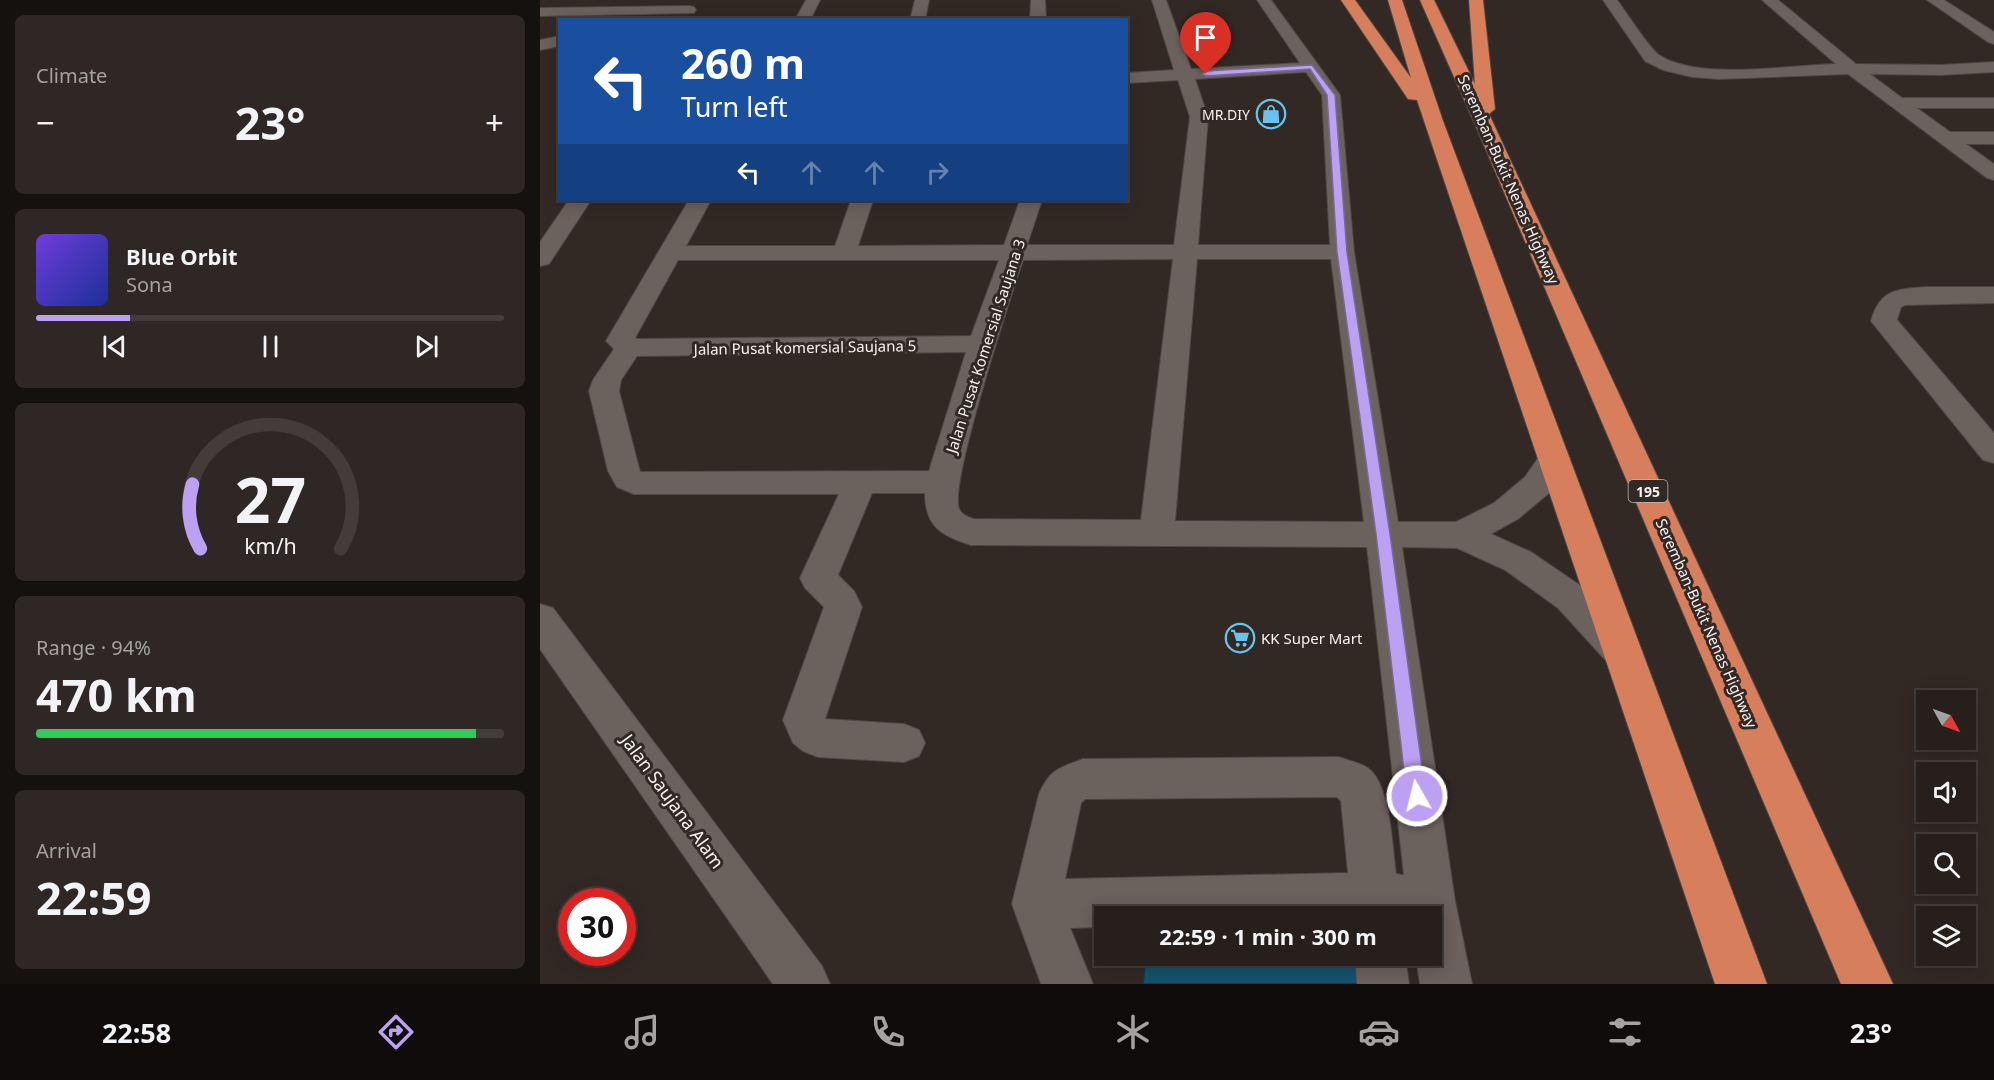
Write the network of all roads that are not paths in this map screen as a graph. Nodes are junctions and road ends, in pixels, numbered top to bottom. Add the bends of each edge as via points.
1 (659, 0) edge
2 (813, 0) edge
3 (922, 0) edge
4 (1038, 0) edge
5 (1159, 0) edge
6 (1264, 0) edge
7 (1348, 0) edge
8 (1395, 0) edge
9 (1427, 0) edge
10 (1476, 0) edge
11 (1611, 0) edge
12 (1769, 0) edge
13 (1934, 0) edge
14 (690, 10) edge
15 (540, 12) edge
16 (604, 12) junction
17 (624, 18) edge
18 (803, 18) edge
19 (918, 18) edge
20 (1038, 18) edge
21 (1994, 39) edge
22 (558, 40) edge
23 (540, 45) edge
24 (1312, 67) junction
25 (1994, 68) edge
26 (1852, 69) junction
27 (1184, 75) junction
28 (1128, 78) edge
29 (1901, 103) junction
30 (1994, 103) edge
31 (1433, 121) junction
32 (1488, 131) junction
33 (1946, 138) junction
34 (1994, 138) edge
35 (1994, 174) edge
36 (579, 201) edge
37 (699, 201) edge
38 (862, 201) edge
39 (1031, 201) edge
40 (1186, 252) junction
41 (1342, 252) junction
42 (669, 253) junction
43 (844, 253) junction
44 (1014, 253) junction
45 (540, 260) edge
46 (1994, 295) edge
47 (982, 344) junction
48 (629, 346) junction
49 (1994, 453) edge
50 (1554, 458) junction
51 (861, 482) junction
52 (942, 482) junction
53 (1157, 533) junction
54 (1383, 534) junction
55 (1461, 535) junction
56 (540, 618) edge
57 (1625, 655) junction
58 (904, 743) dead end
59 (1431, 901) junction
60 (1036, 904) junction
61 (1263, 906) edge
62 (1376, 906) edge
63 (1385, 906) edge
64 (1381, 966) edge
65 (804, 984) edge
66 (1067, 984) edge
67 (1383, 984) edge
68 (1446, 984) edge
69 (1741, 984) edge
70 (1867, 984) edge

1 - 16 street
2 - 18 street
3 - 19 street
4 - 20 street
5 - 27 street
6 - 24 street
7 - 31 highway
8 - 31 highway
9 - 32 highway, Seremban-Bukit Nenas Highway / 195
10 - 32 highway
11 - 26 street via 1651,57 1666,65 1713,74
12 - 26 street
13 - 21 street
14 - 16 street
15 - 16 street
16 - 17 street
22 - 23 street
24 - 27 street
24 - 41 street via 1331,95
25 - 26 street via 1955,72
26 - 29 street
27 - 28 street
27 - 40 street via 1199,117
29 - 30 street
29 - 33 street
31 - 50 highway
32 - 70 highway, Seremban-Bukit Nenas Highway / 195
33 - 34 street
33 - 35 street
36 - 45 street
37 - 42 street
38 - 43 street
39 - 44 street, Jalan Pusat Komersial Saujana 3
40 - 41 street
40 - 44 street
40 - 53 street
41 - 54 street
42 - 43 street
42 - 48 street via 620,341
43 - 44 street
44 - 47 street, Jalan Pusat Komersial Saujana 3
46 - 49 street via 1913,296 1894,300 1884,321
47 - 48 street, Jalan Pusat komersial Saujana 5 via 646,350
47 - 52 street, Jalan Pusat Komersial Saujana 3
48 - 51 street via 604,391 624,471 634,483
50 - 55 street via 1537,485 1506,511
50 - 57 highway
51 - 52 street
51 - 58 street via 818,578 843,608 804,720 818,738
52 - 53 street, Jalan Pusat Komersial Saujana 3 via 942,510 953,525 971,532
53 - 54 street
54 - 55 street
54 - 59 street
55 - 57 street via 1518,561 1571,597
56 - 65 street, Jalan Saujana Alam
57 - 69 highway
59 - 63 street
59 - 68 street
60 - 61 street
60 - 62 street via 1061,794 1071,784 1083,779 1338,777 1352,782 1362,792
60 - 66 street
64 - 67 street

